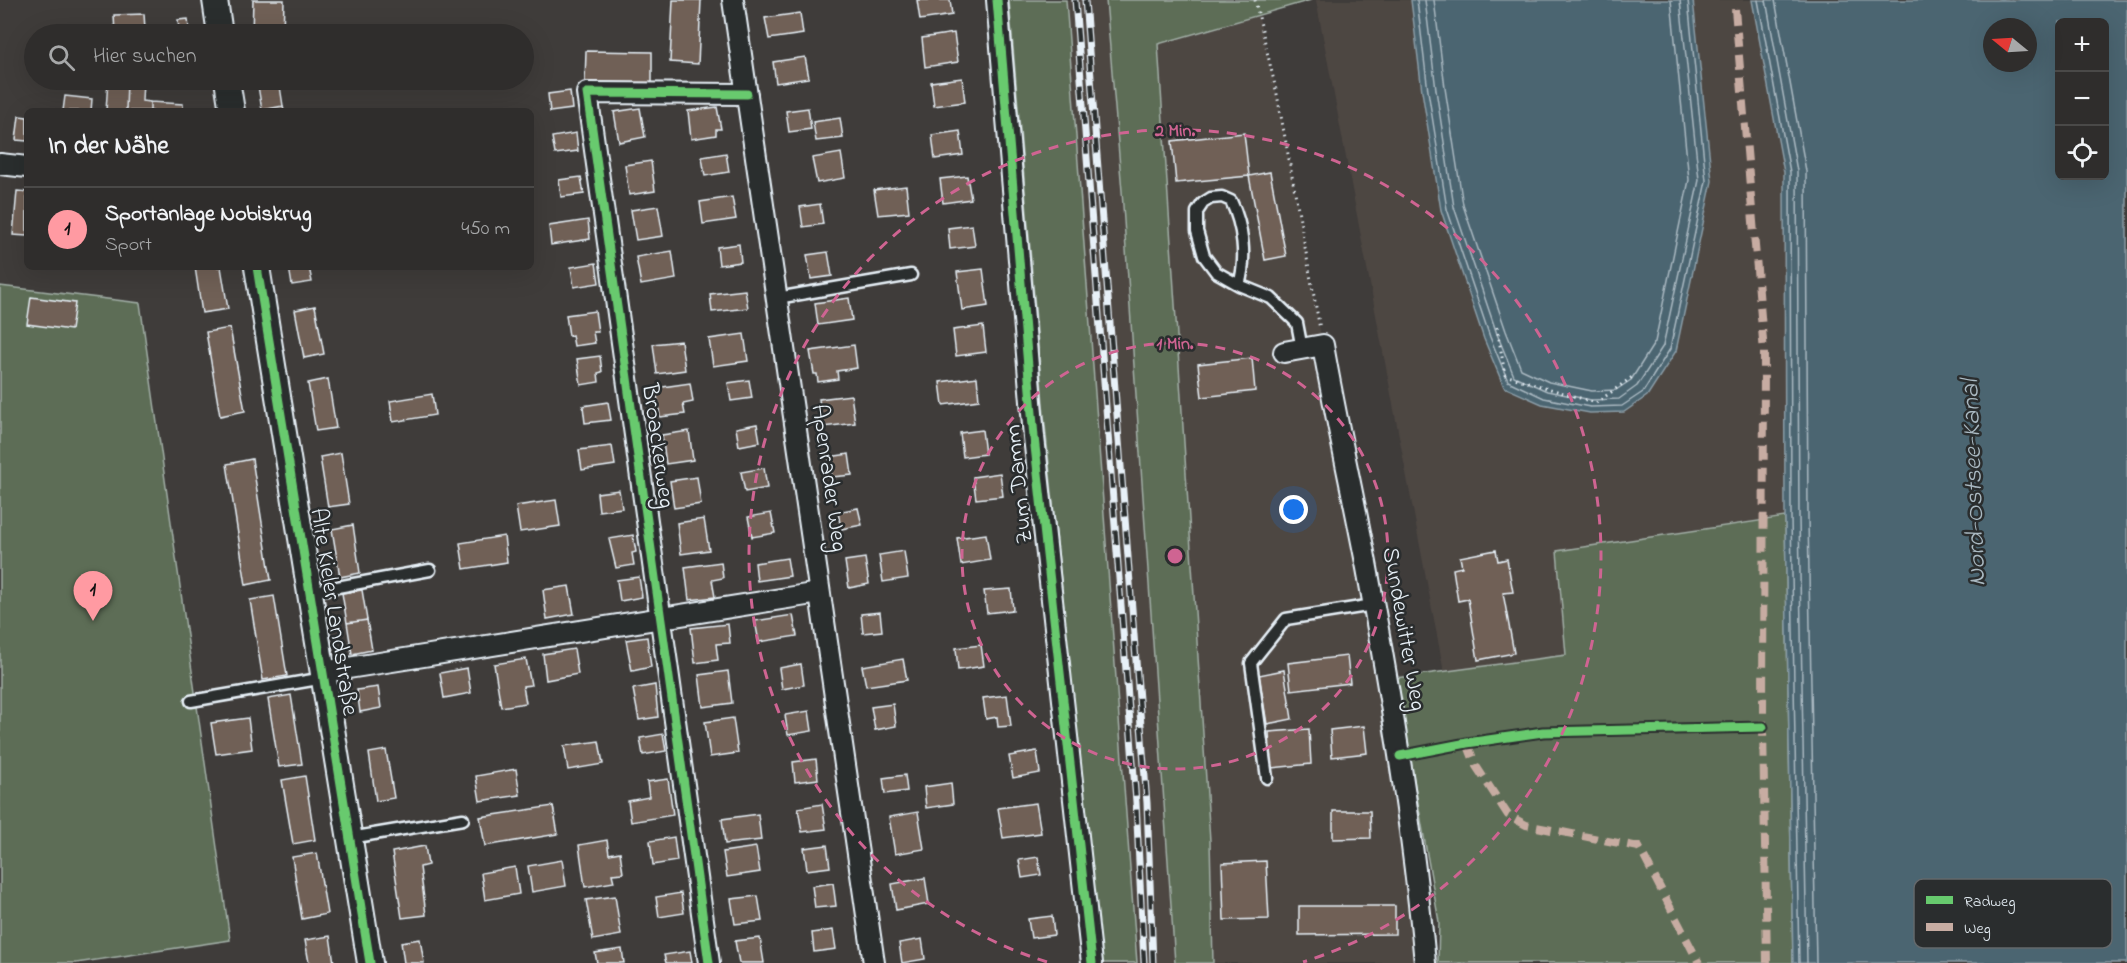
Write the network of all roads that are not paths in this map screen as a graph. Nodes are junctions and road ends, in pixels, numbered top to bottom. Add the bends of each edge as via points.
1 (214, 0) edge
2 (733, 0) edge
3 (997, 0) edge
4 (218, 24) edge
5 (229, 90) edge
6 (747, 94) junction
7 (232, 108) edge
8 (0, 164) edge
9 (24, 167) edge
10 (257, 270) edge
11 (911, 275) dead end
12 (1239, 285) junction
13 (777, 298) junction
14 (1293, 350) joint
15 (430, 570) dead end
16 (310, 592) junction
17 (819, 593) junction
18 (1373, 605) junction
19 (662, 619) junction
20 (324, 675) junction
21 (191, 701) dead end
22 (1267, 778) dead end
23 (463, 819) dead end
24 (350, 838) junction
25 (370, 963) edge
26 (709, 963) edge
27 (874, 963) edge
28 (1092, 963) edge
29 (1425, 963) edge

1 - 4 street
2 - 6 street, Apenrader Weg
3 - 28 street, Zum Damm via 1034,437
5 - 7 street
6 - 13 street, Apenrader Weg
6 - 19 street, Broackerweg via 587,93
8 - 9 street
10 - 16 street, Alte Kieler Landstraße
11 - 13 lane
12 - 12 lane via 1216,272 1204,256 1197,212 1211,198 1231,201 1235,209 1244,268
12 - 14 lane via 1271,298 1297,323
13 - 17 street, Apenrader Weg
14 - 18 street, Sundewitter Weg via 1323,345
15 - 16 lane
16 - 20 street, Alte Kieler Landstraße
17 - 19 street
17 - 27 street, Apenrader Weg
18 - 22 lane via 1286,619 1251,663
18 - 29 street, Sundewitter Weg via 1400,756
19 - 20 street
19 - 26 street, Broackerweg
20 - 21 lane
20 - 24 street, Alte Kieler Landstraße
23 - 24 lane
24 - 25 street, Alte Kieler Landstraße

